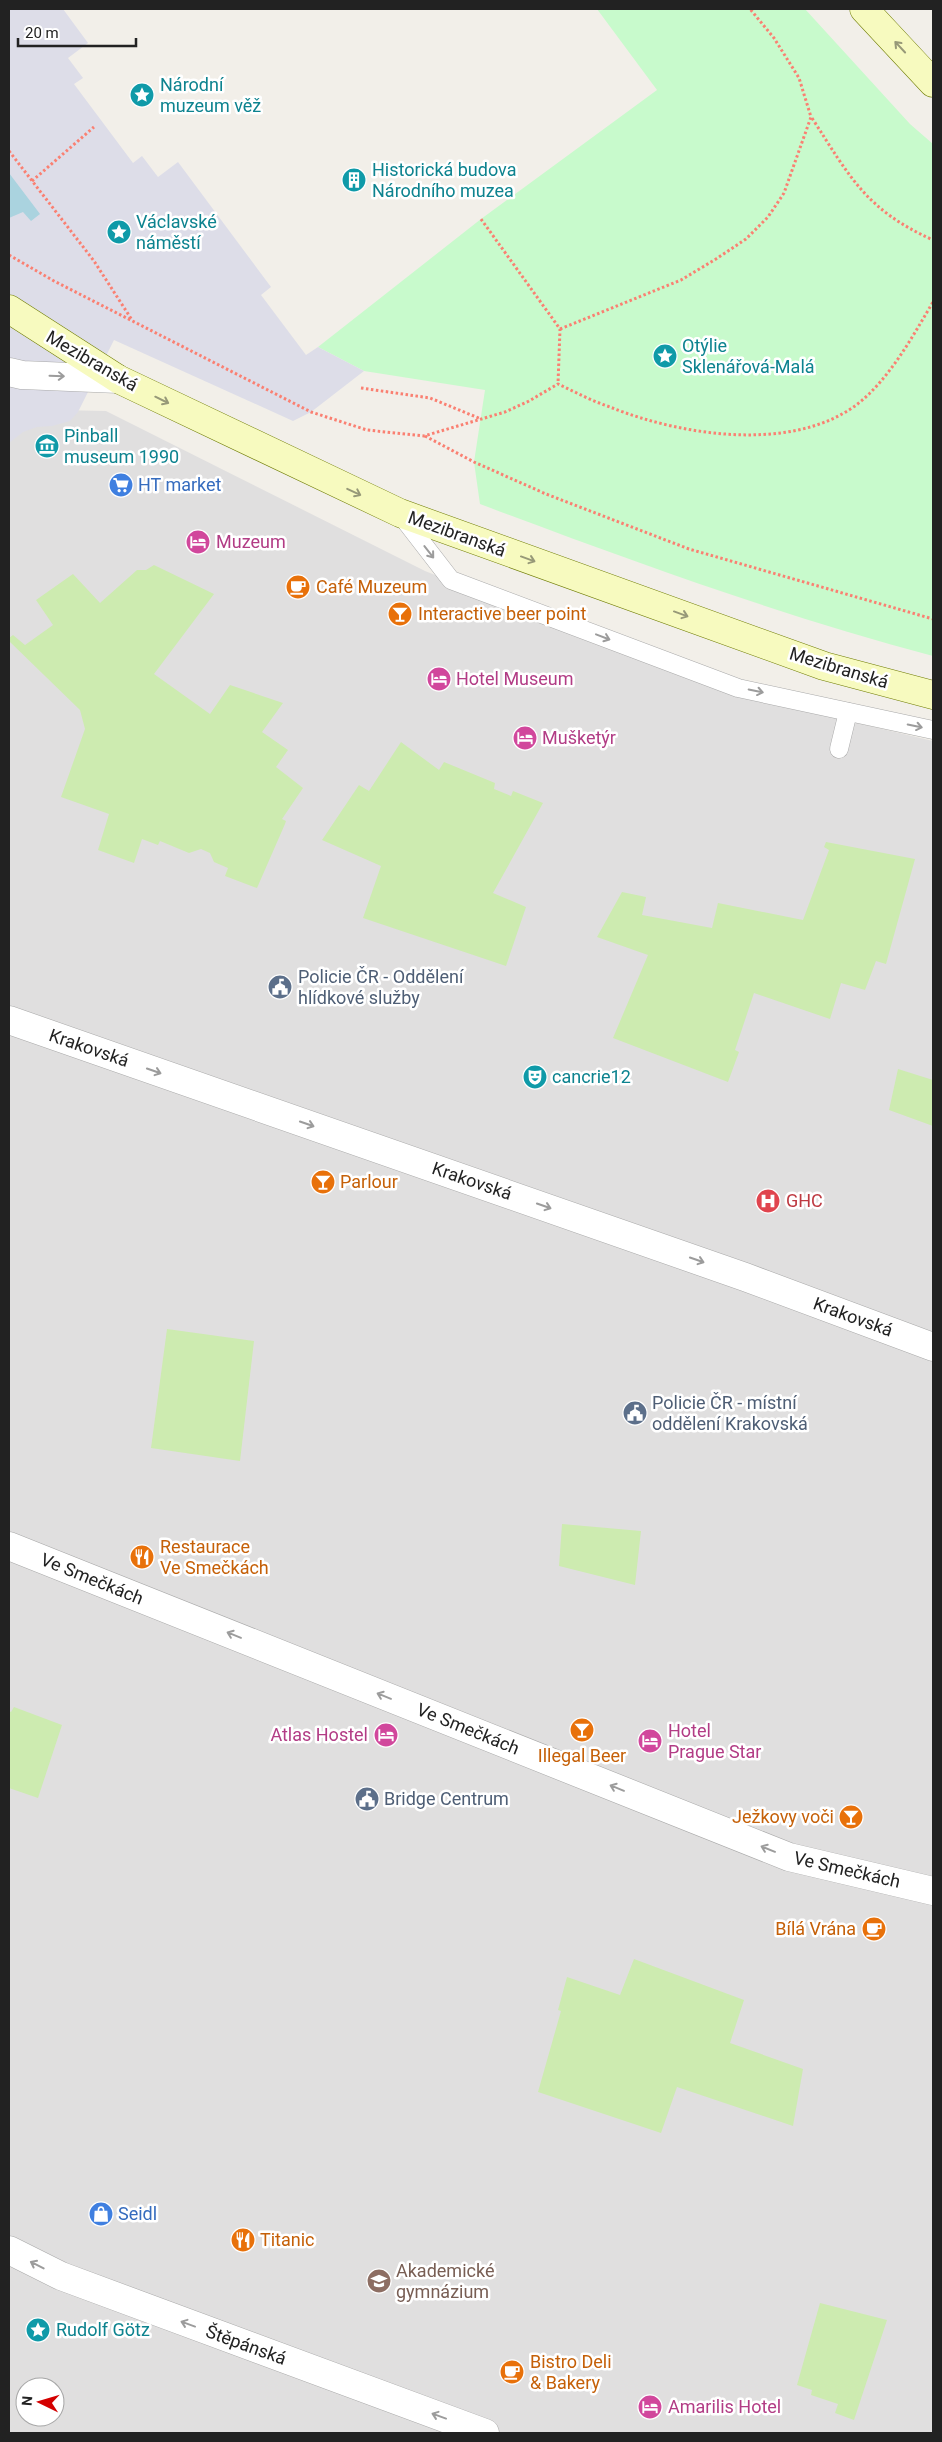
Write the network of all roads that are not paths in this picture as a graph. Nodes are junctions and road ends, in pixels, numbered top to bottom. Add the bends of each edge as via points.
1 (864, 9) edge
2 (933, 83) edge
3 (9, 309) edge
4 (9, 372) edge
5 (118, 379) junction
6 (400, 513) junction
7 (933, 695) edge
8 (848, 712) junction
9 (933, 730) edge
10 (839, 749) dead end
11 (9, 1020) edge
12 (933, 1347) edge
13 (9, 1546) edge
14 (933, 1891) edge
15 (9, 2250) edge
16 (485, 2433) edge

2 -> 1 main road
3 - 5 main road, Mezibranská
4 -> 5 street
5 -> 6 main road, Mezibranská
6 -> 7 main road, Mezibranská via 824,666
6 -> 8 lane via 451,580 738,688
8 -> 9 lane
8 - 10 lane
11 -> 12 street, Krakovská via 736,1273
14 -> 13 street, Ve Smečkách via 789,1857
16 -> 15 street, Štěpánská via 61,2276

